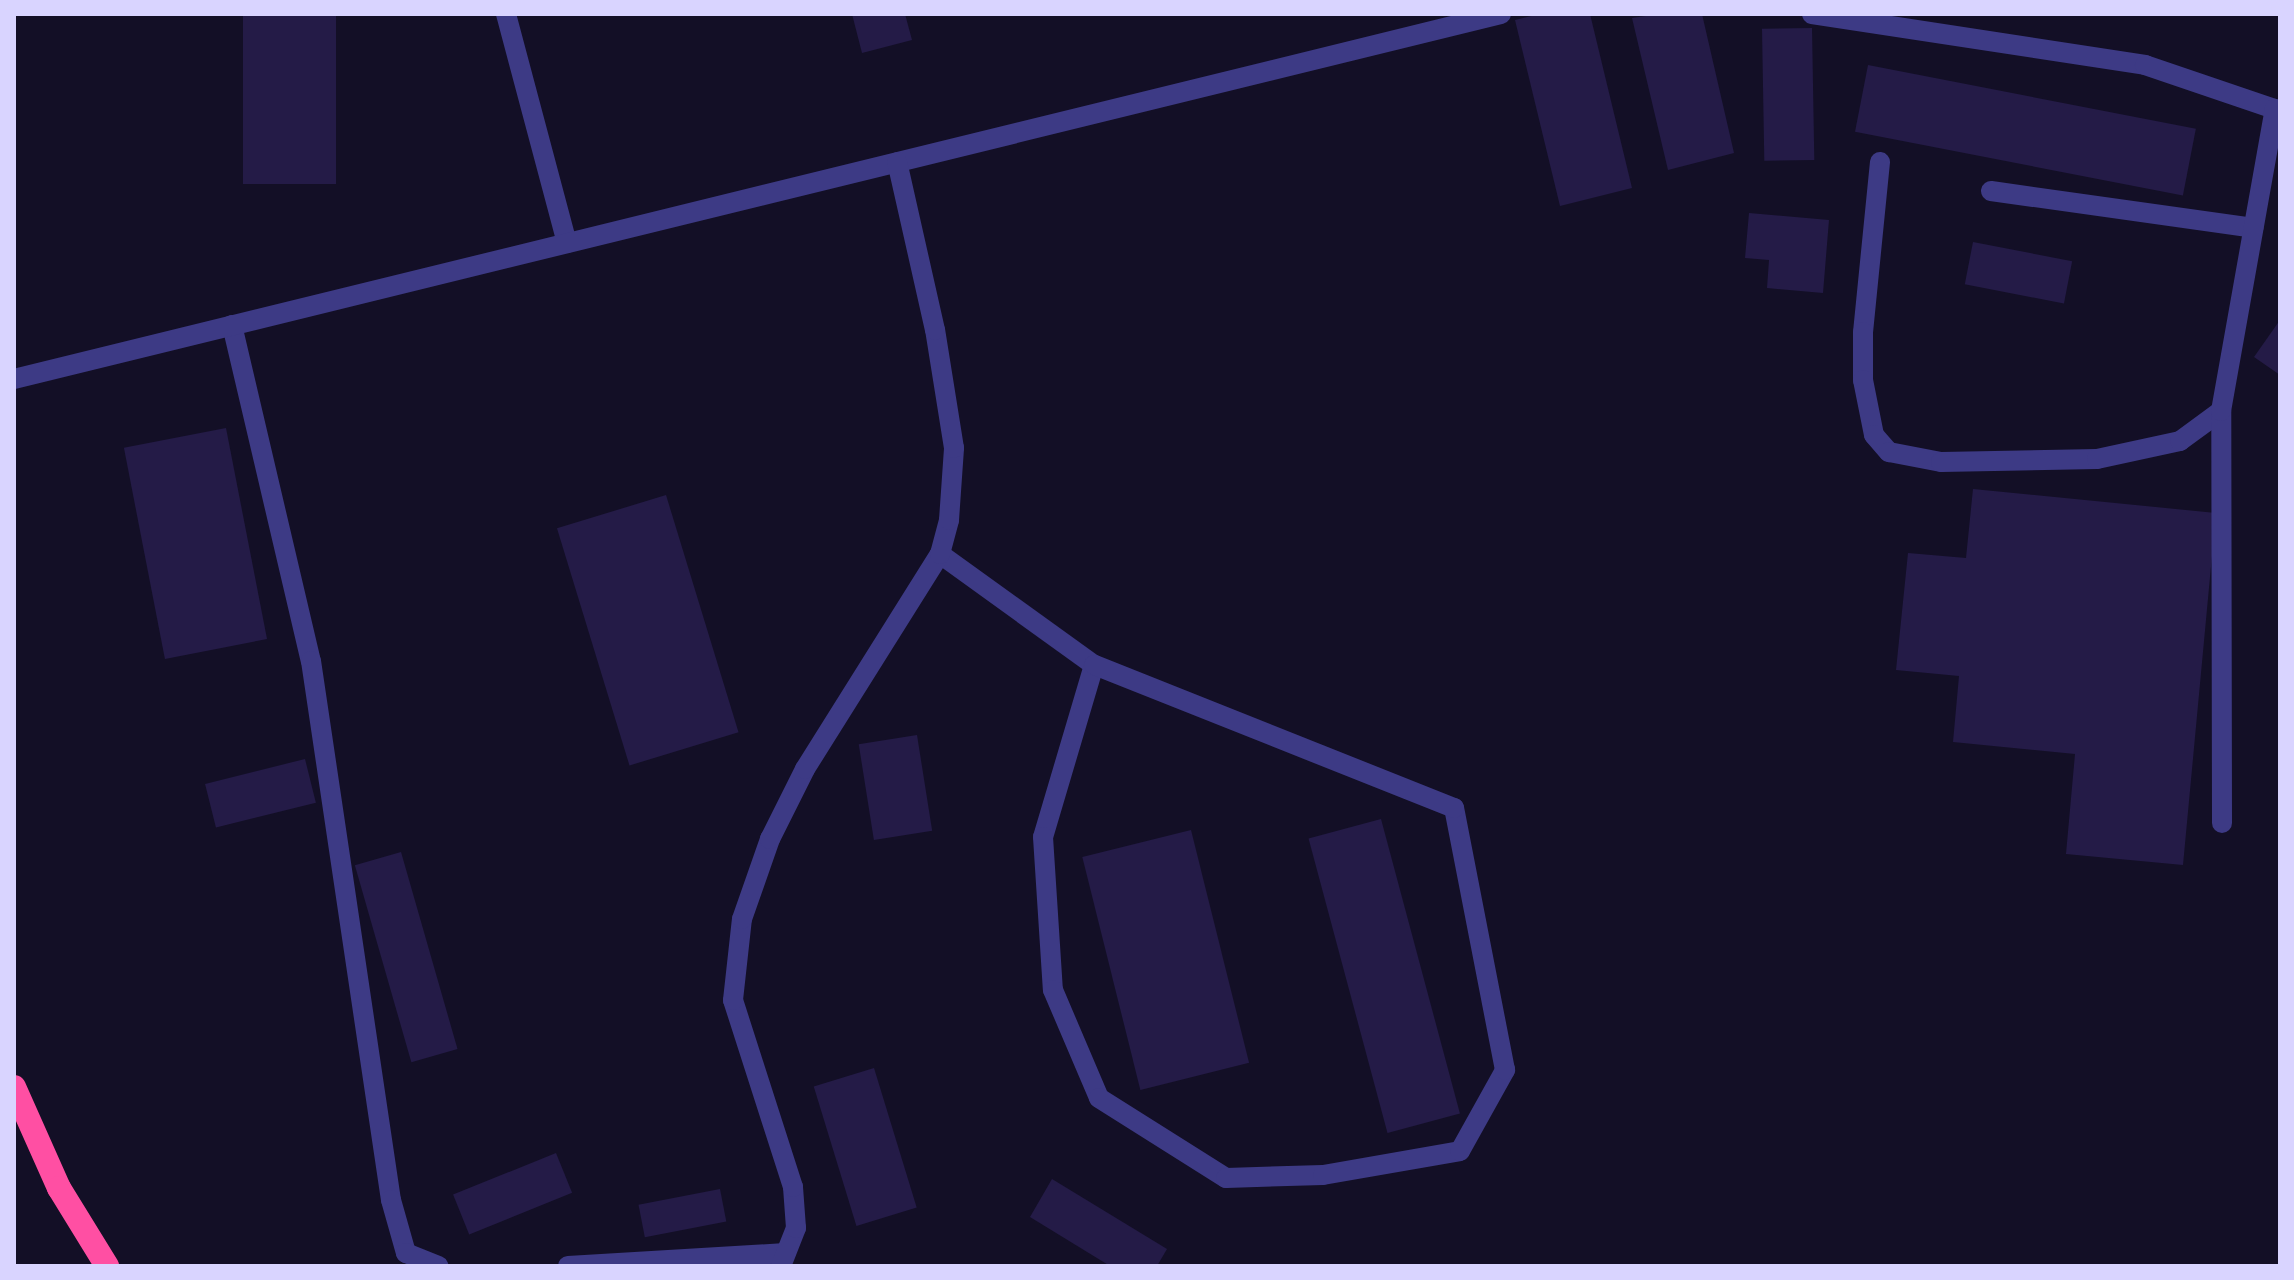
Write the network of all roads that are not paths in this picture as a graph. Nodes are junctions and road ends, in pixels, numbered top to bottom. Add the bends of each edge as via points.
1 (506, 14) edge
2 (1501, 14) edge
3 (1812, 14) edge
4 (2277, 110) edge
5 (897, 162) junction
6 (1880, 162) dead end
7 (2271, 183) edge
8 (1991, 191) dead end
9 (2253, 228) junction
10 (567, 243) junction
11 (232, 325) junction
12 (14, 379) edge
13 (2221, 411) junction
14 (940, 554) junction
15 (1094, 665) junction
16 (2222, 823) dead end
17 (14, 1087) edge
18 (784, 1260) edge
19 (107, 1266) edge
20 (439, 1266) edge
21 (568, 1266) edge

1 - 10 street
2 - 5 street
3 - 4 street via 2145,65
4 - 7 street
5 - 10 street
5 - 14 street via 935,330 954,448 949,520
6 - 13 street via 1863,380 1874,435 1889,452 1941,462 2097,459 2180,441
7 - 9 street
8 - 9 street
9 - 13 street
10 - 11 street
11 - 12 street
11 - 20 street via 311,661 391,1200 406,1253
13 - 16 street
14 - 15 street
14 - 18 street via 805,769 770,839 742,919 733,1000 793,1187 796,1228
15 - 15 street via 1043,837 1053,990 1099,1098 1226,1178 1323,1175 1460,1151 1505,1070 1454,808
17 - 19 highway via 59,1188
18 - 21 street

